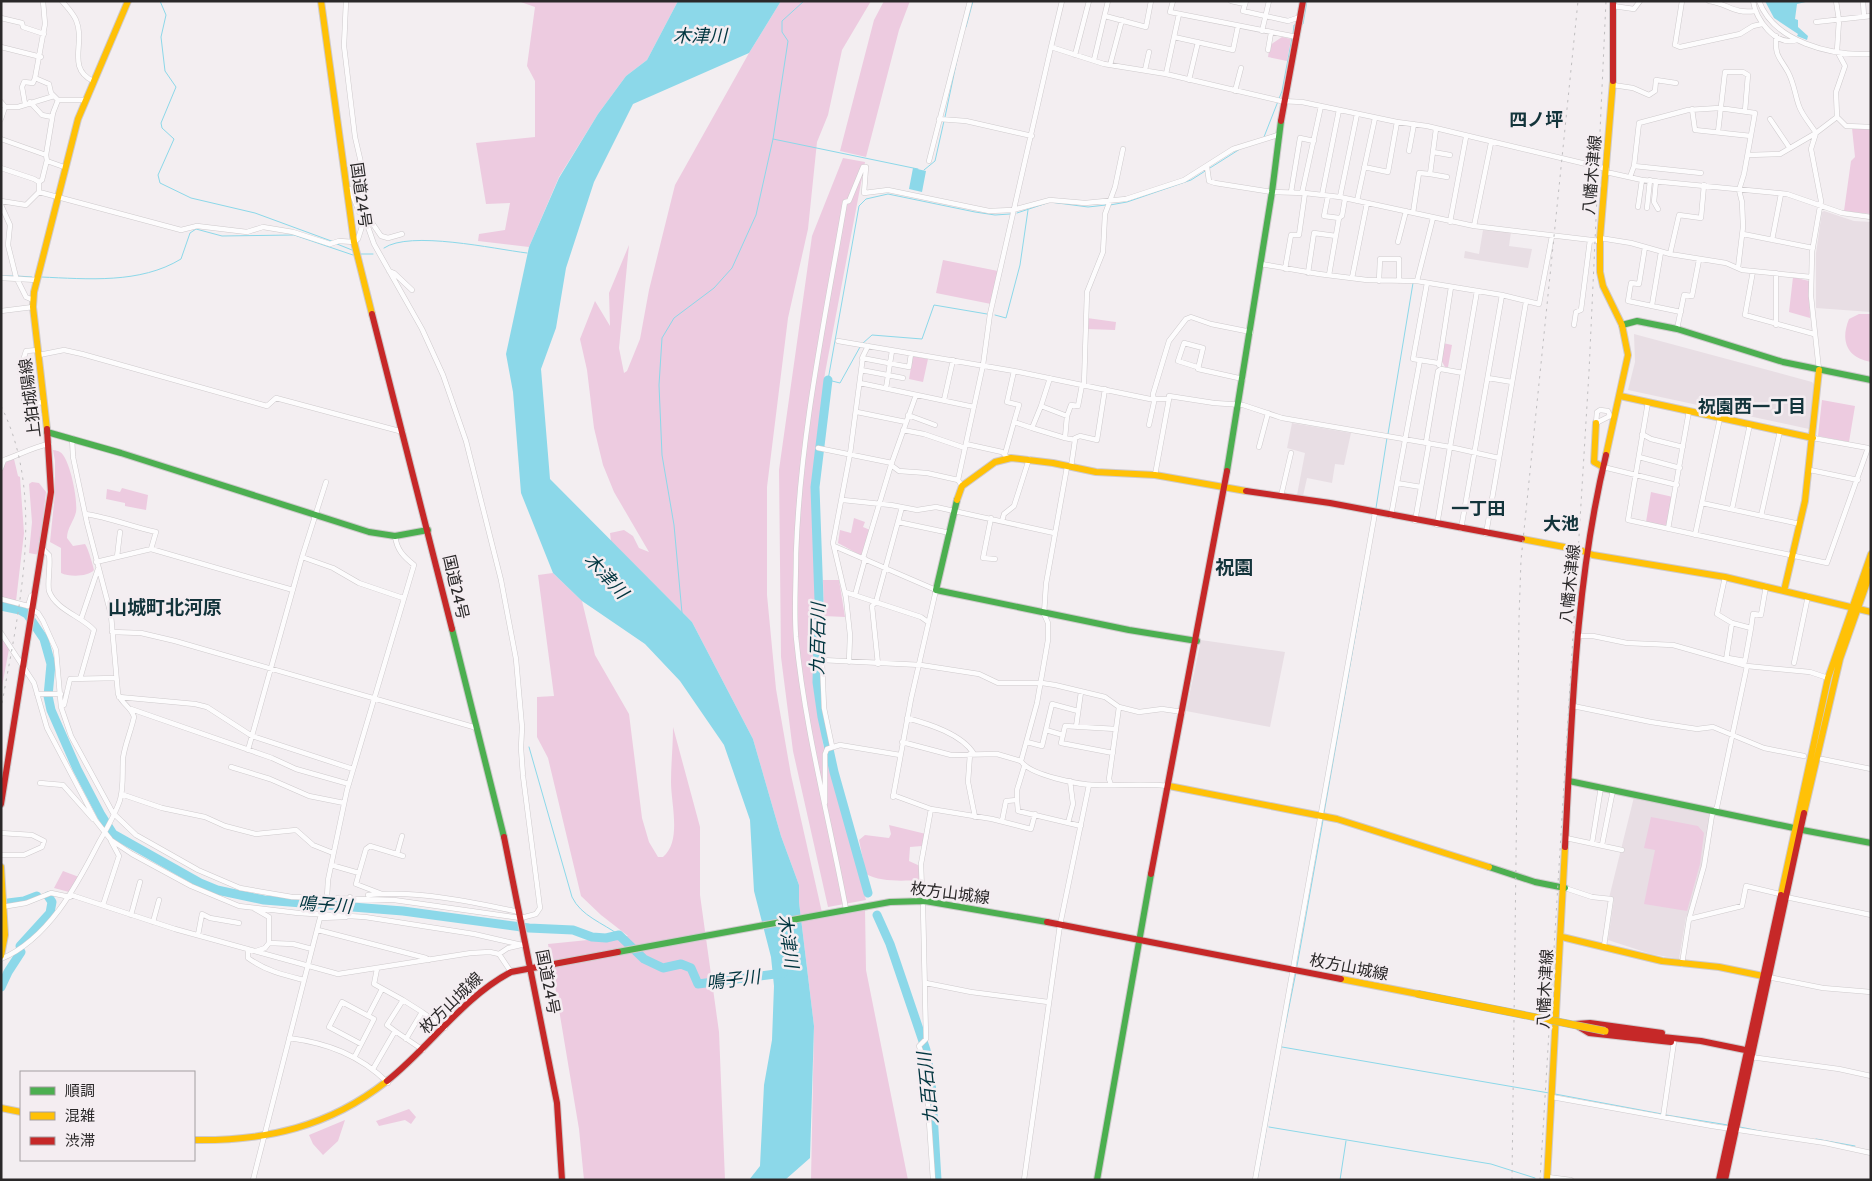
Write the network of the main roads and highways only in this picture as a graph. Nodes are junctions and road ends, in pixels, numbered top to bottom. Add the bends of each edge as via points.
1 (128, 1) edge
2 (1303, 1) edge
3 (321, 2) edge
4 (1613, 4) edge
5 (1622, 325) junction
6 (1819, 370) junction
7 (1871, 380) edge
8 (1620, 396) junction
9 (1598, 422) road end
10 (47, 432) junction
11 (1813, 438) junction
12 (1603, 467) junction
13 (1224, 488) junction
14 (428, 530) junction
15 (1586, 553) junction
16 (1871, 554) edge
17 (1871, 571) edge
18 (1784, 591) junction
19 (1854, 608) junction
20 (1871, 612) edge
21 (1197, 641) junction
22 (1569, 781) junction
23 (1169, 786) junction
24 (1, 804) edge
25 (1797, 829) junction
26 (1871, 843) edge
27 (1, 867) edge
28 (1565, 888) junction
29 (2, 907) edge
30 (1562, 937) junction
31 (1140, 939) junction
32 (1, 957) edge
33 (533, 967) junction
34 (1766, 977) junction
35 (1557, 1021) junction
36 (1575, 1024) junction
37 (1701, 1041) junction
38 (1749, 1054) junction
39 (1, 1108) edge
40 (20, 1112) edge
41 (1733, 1129) junction
42 (195, 1140) edge
43 (1547, 1178) edge
44 (562, 1180) edge
45 (1097, 1180) edge
46 (1719, 1180) edge
47 (1725, 1180) edge

1 - 10 main road, 上狛城陽線 via 85,100 64,167 37,280 33,304
2 - 13 main road via 1294,37 1251,332
3 - 14 main road, 国道24号 via 355,244
4 - 5 main road, 八幡木津線 via 1613,85 1600,240 1602,281
5 - 6 main road via 1637,321 1677,330
5 - 8 main road, 八幡木津線 via 1628,355
6 - 7 main road
6 - 11 main road
8 - 11 main road
8 - 12 main road, 八幡木津線
9 - 12 main road via 1594,462
10 - 14 main road via 369,532 394,536
10 - 24 main road, 上狛城陽線 via 51,492
11 - 18 main road via 1800,524
12 - 15 main road, 八幡木津線
13 - 15 main road
13 - 21 main road
13 - 21 main road via 1155,475 1113,474 1006,456 960,483 936,590 1044,614
14 - 33 main road, 国道24号 via 509,855 525,944
15 - 18 main road via 1725,577
15 - 22 main road, 八幡木津線
16 - 19 main road
17 - 19 main road
18 - 19 main road
19 - 20 main road
19 - 25 main road
19 - 25 main road via 1828,678
21 - 23 main road
22 - 25 main road
22 - 28 main road, 八幡木津線
23 - 28 main road via 1321,816 1535,882
23 - 31 main road
25 - 26 main road
25 - 34 main road
27 - 29 main road
28 - 30 main road, 八幡木津線
29 - 32 main road via 5,935
30 - 34 main road via 1654,960 1719,967
30 - 35 main road, 八幡木津線
31 - 33 main road, 枚方山城線 via 925,901 890,902
31 - 37 main road, 枚方山城線, bridge via 1605,1031
31 - 45 main road
33 - 42 main road, 枚方山城線 via 494,980 388,1083 342,1111 294,1130 264,1137 236,1141
33 - 44 main road, 国道24号 via 557,1103
34 - 38 main road
35 - 36 main road
35 - 43 main road, 八幡木津線
36 - 37 main road via 1646,1030
36 - 37 main road via 1589,1033 1674,1042
37 - 38 main road, 枚方山城線
38 - 41 main road
39 - 40 main road
41 - 46 main road
41 - 47 main road

